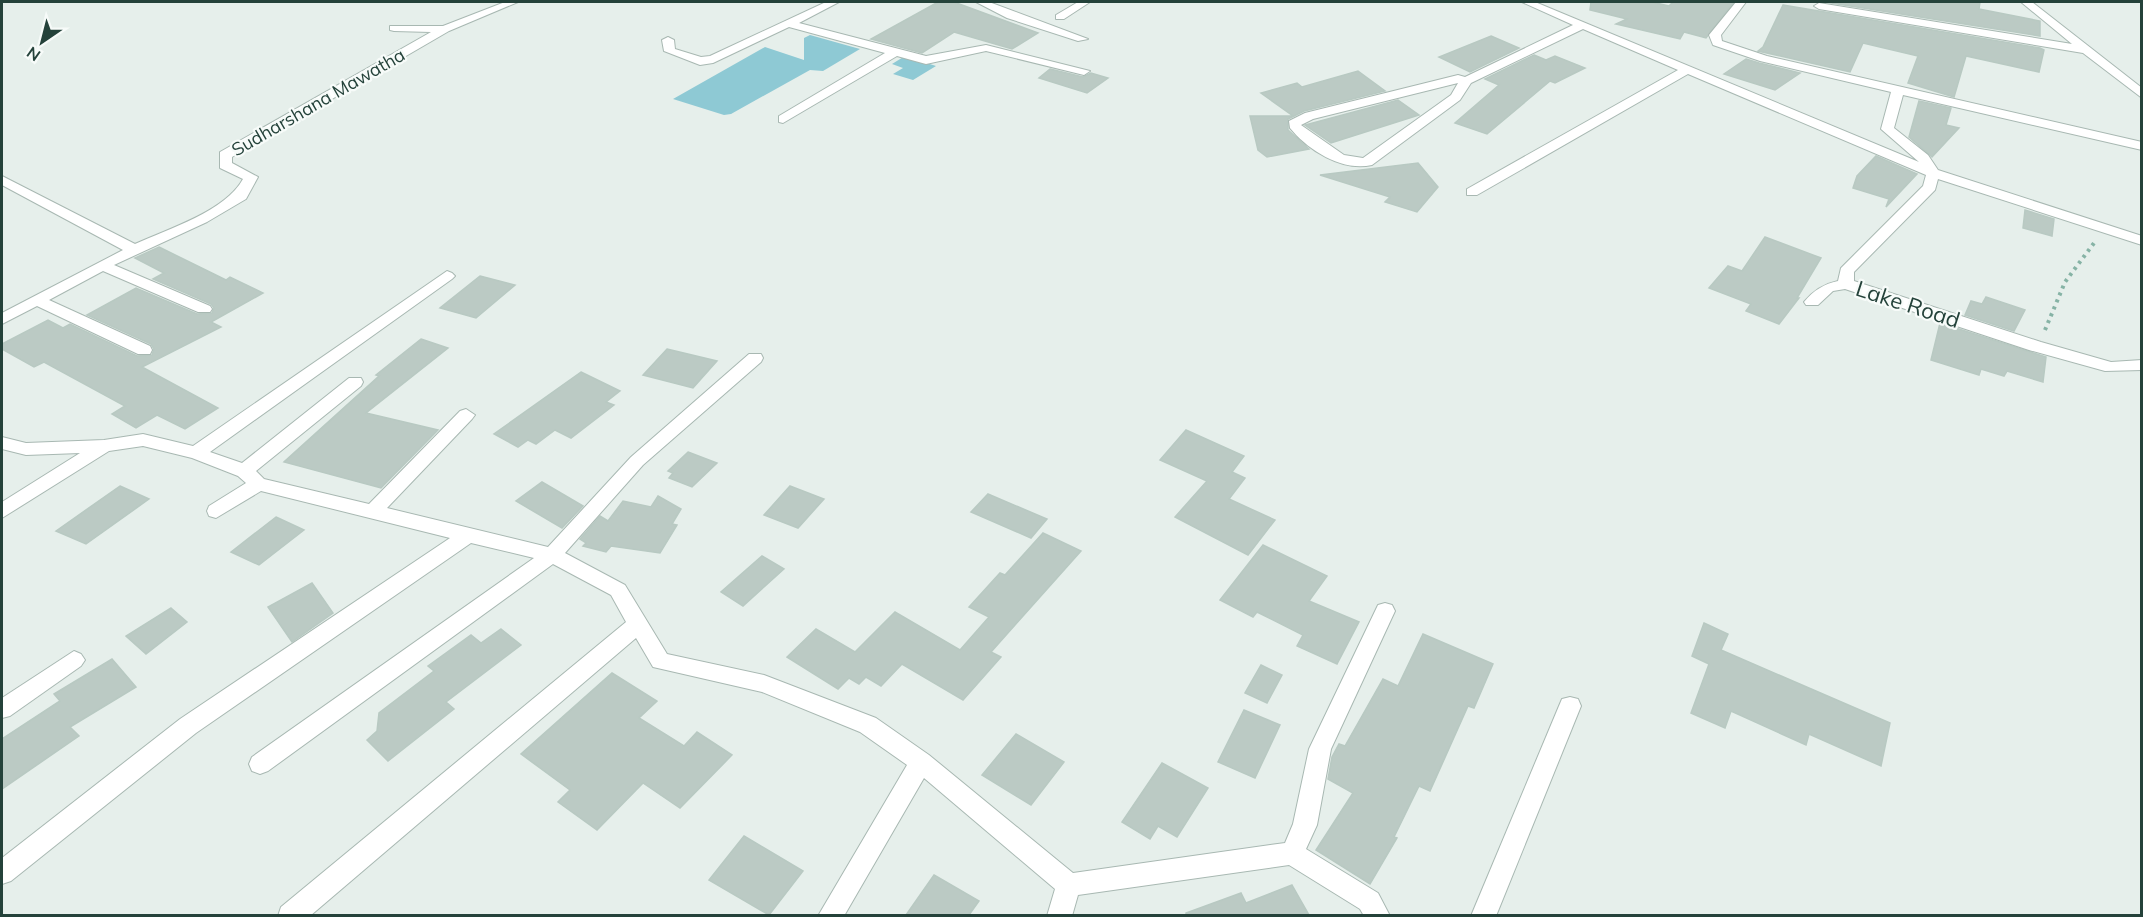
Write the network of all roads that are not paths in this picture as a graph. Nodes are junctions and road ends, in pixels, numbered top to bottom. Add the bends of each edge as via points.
1 (507, 2) edge
2 (834, 2) edge
3 (981, 2) edge
4 (1085, 2) edge
5 (1527, 2) edge
6 (1741, 2) edge
7 (2026, 2) edge
8 (1819, 6) dead end
9 (1060, 17) dead end
10 (786, 23) junction
11 (1583, 25) junction
12 (394, 28) dead end
13 (445, 29) junction
14 (1082, 39) dead end
15 (668, 40) dead end
16 (2086, 50) junction
17 (893, 52) junction
18 (1688, 69) junction
19 (1084, 71) dead end
20 (1466, 81) junction
21 (1898, 90) junction
22 (2142, 94) edge
23 (783, 119) dead end
24 (2142, 146) edge
25 (1933, 172) junction
26 (2, 180) edge
27 (1472, 192) dead end
28 (2142, 241) edge
29 (134, 249) junction
30 (102, 266) junction
31 (447, 276) dead end
32 (1846, 284) junction
33 (38, 302) junction
34 (1812, 302) dead end
35 (204, 309) dead end
36 (2, 319) edge
37 (144, 350) dead end
38 (754, 358) dead end
39 (2142, 365) edge
40 (355, 382) dead end
41 (466, 415) dead end
42 (2, 443) edge
43 (104, 446) junction
44 (196, 453) junction
45 (251, 477) junction
46 (2, 511) edge
47 (216, 511) dead end
48 (372, 512) junction
49 (467, 536) junction
50 (552, 555) junction
51 (1385, 611) dead end
52 (637, 625) junction
53 (74, 660) dead end
54 (1570, 706) dead end
55 (2, 709) edge
56 (921, 762) junction
57 (260, 764) dead end
58 (1292, 853) junction
59 (2, 873) edge
60 (1069, 885) junction
61 (290, 915) edge
62 (830, 915) edge
63 (1059, 915) edge
64 (1378, 915) edge
65 (1484, 915) edge

1 - 13 street, Sudharshana Mawatha
2 - 10 street
3 - 14 street
4 - 9 street
5 - 11 street
6 - 21 street via 1715,35 1717,43 1764,59
7 - 16 street
8 - 16 street
10 - 15 street via 713,59 699,61 670,51
10 - 17 street
11 - 18 street
11 - 20 street
12 - 13 street
13 - 29 street, Sudharshana Mawatha via 225,155 225,165 251,177 241,196 202,219
16 - 22 street
17 - 19 street via 926,60 986,48
17 - 23 street
18 - 25 street
18 - 27 street
20 - 20 street via 1458,79 1310,116 1294,124 1343,161 1358,165 1456,97
21 - 24 street
21 - 25 street via 1887,129 1923,158
25 - 28 street
25 - 32 street, Lake Road via 1930,187 1846,271
26 - 29 street
29 - 30 street, Sudharshana Mawatha
30 - 33 street, Sudharshana Mawatha
30 - 35 street
31 - 44 street
32 - 34 street via 1828,288
32 - 39 street, Lake Road via 2111,367
33 - 36 street, Sudharshana Mawatha
33 - 37 street
38 - 50 street via 637,461
40 - 45 street
41 - 48 street
42 - 43 street via 26,449
43 - 44 street via 143,440
43 - 46 street
44 - 45 street
45 - 47 street
45 - 48 street
48 - 49 street
49 - 50 street
49 - 59 street via 188,726
50 - 52 street via 618,590
50 - 57 street
51 - 58 street via 1320,749 1305,825
52 - 56 street via 660,661 764,684 868,726
52 - 61 street
53 - 55 street
54 - 65 street
56 - 60 street
56 - 62 street
58 - 60 street
58 - 64 street via 1369,902
60 - 63 street

